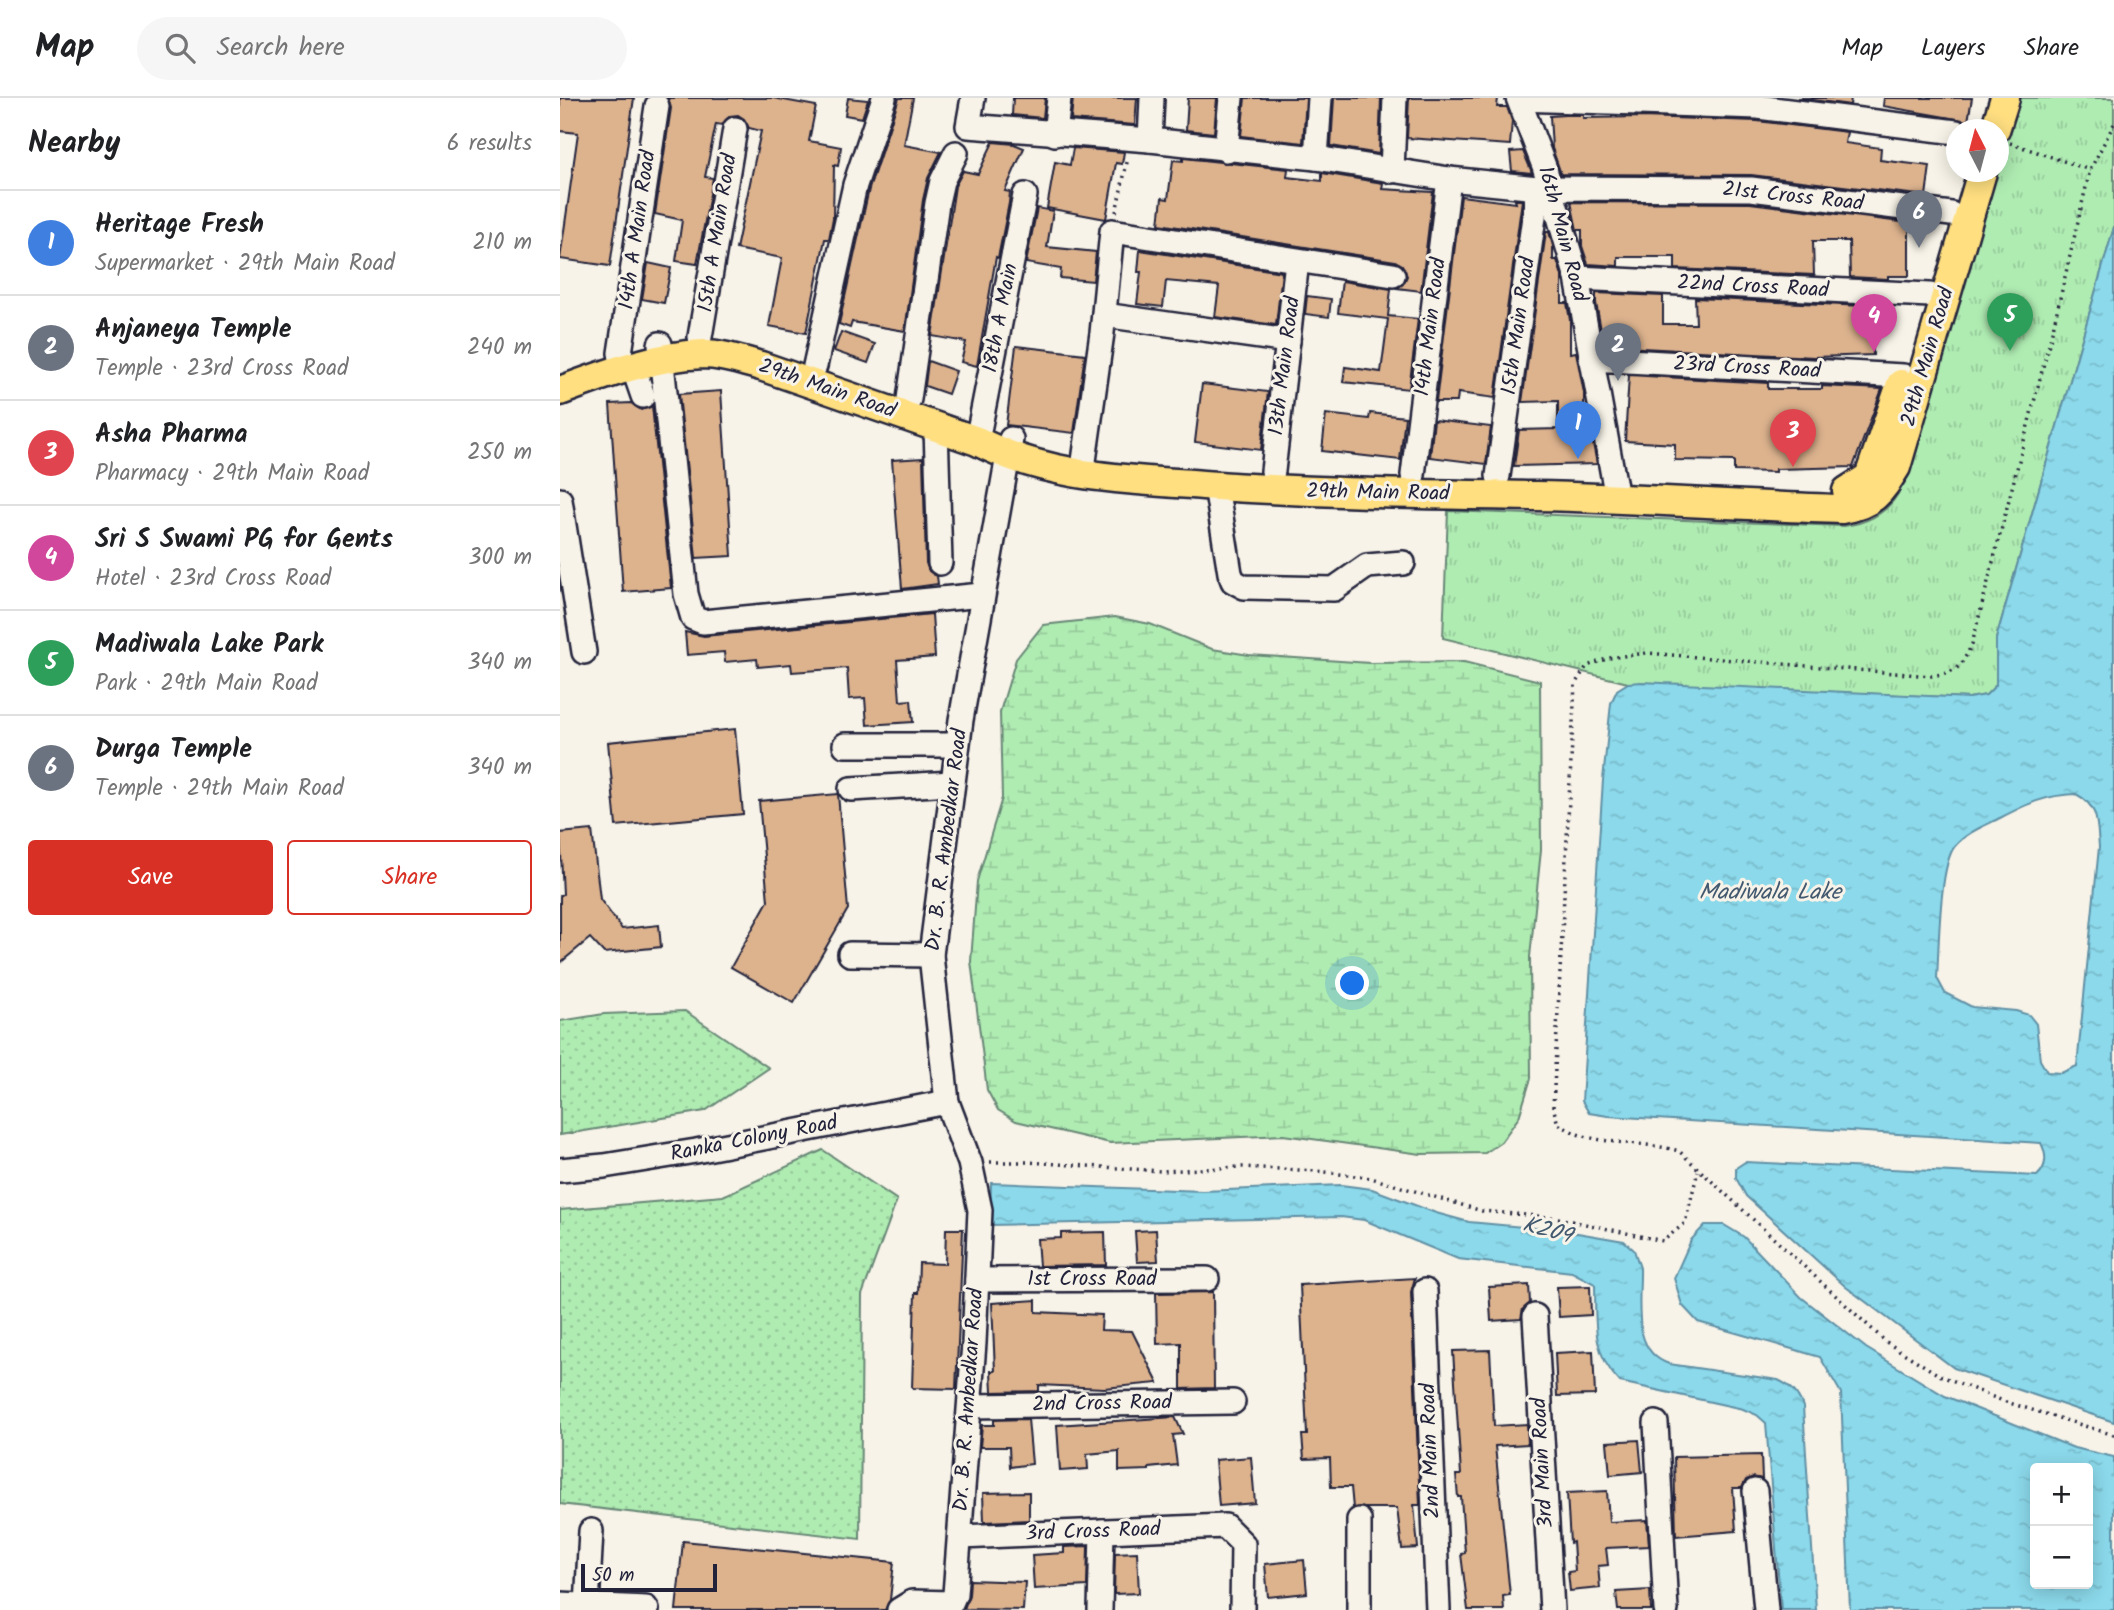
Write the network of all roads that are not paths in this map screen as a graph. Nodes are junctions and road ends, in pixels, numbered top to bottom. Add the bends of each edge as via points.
1 (884, 98) edge
2 (973, 98) edge
3 (1059, 98) edge
4 (1152, 98) edge
5 (1231, 98) edge
6 (1320, 98) edge
7 (1395, 98) edge
8 (1989, 98) edge
9 (2004, 98) edge
10 (1519, 99) edge
11 (657, 106) dead end
12 (1983, 119) edge
13 (1998, 119) edge
14 (735, 130) dead end
15 (1946, 131) edge
16 (1055, 135) junction
17 (1141, 140) junction
18 (1226, 150) junction
19 (956, 153) dead end
20 (1316, 158) junction
21 (1392, 171) junction
22 (1448, 179) junction
23 (1962, 182) edge
24 (1979, 182) edge
25 (1544, 188) junction
26 (1025, 195) dead end
27 (1951, 214) junction
28 (1297, 261) junction
29 (1393, 275) dead end
30 (1577, 278) junction
31 (1928, 301) junction
32 (1895, 307) dead end
33 (1104, 315) junction
34 (701, 337) junction
35 (1288, 341) junction
36 (661, 352) junction
37 (1591, 359) junction
38 (625, 363) junction
39 (815, 366) junction
40 (560, 375) edge
41 (1903, 376) junction
42 (560, 391) edge
43 (643, 396) dead end
44 (909, 399) junction
45 (936, 427) junction
46 (978, 433) junction
47 (1008, 447) junction
48 (1084, 461) junction
49 (1273, 471) junction
50 (1413, 475) junction
51 (1498, 476) junction
52 (1216, 486) junction
53 (1615, 489) junction
54 (560, 500) edge
55 (940, 563) dead end
56 (1403, 563) dead end
57 (982, 595) junction
58 (584, 652) dead end
59 (845, 744) dead end
60 (957, 745) junction
61 (953, 783) junction
62 (851, 789) dead end
63 (850, 954) dead end
64 (931, 955) junction
65 (947, 1102) junction
66 (560, 1170) edge
67 (1207, 1279) dead end
68 (977, 1280) junction
69 (1425, 1291) dead end
70 (1535, 1317) dead end
71 (1234, 1402) dead end
72 (970, 1406) junction
73 (1656, 1423) dead end
74 (1755, 1491) dead end
75 (1359, 1520) dead end
76 (591, 1531) dead end
77 (1102, 1531) junction
78 (960, 1537) junction
79 (560, 1604) edge
80 (587, 1606) junction
81 (647, 1610) edge
82 (899, 1610) edge
83 (1100, 1610) edge
84 (1242, 1610) edge
85 (1359, 1610) edge
86 (1438, 1610) edge
87 (1552, 1610) edge
88 (1666, 1610) edge
89 (1766, 1610) edge

1 - 39 street via 855,185
2 - 16 street, 21st Cross Road via 968,126
3 - 16 street
4 - 17 street
5 - 18 street
6 - 20 street
7 - 21 street
8 - 12 main road
9 - 13 main road
10 - 15 street via 1758,107
10 - 25 street, 16th Main Road
11 - 38 street, 14th A Main Road
14 - 34 street, 15th A Main Road
16 - 17 street, 21st Cross Road
17 - 18 street, 21st Cross Road
18 - 20 street, 21st Cross Road
19 - 44 street via 937,203
20 - 21 street, 21st Cross Road
21 - 22 street, 21st Cross Road
22 - 25 street, 21st Cross Road
22 - 50 street, 14th Main Road
23 - 27 main road, 29th Main Road
24 - 53 main road, 29th Main Road via 1896,467 1873,499 1842,509
25 - 27 street, 21st Cross Road via 1751,188
25 - 30 street, 16th Main Road
25 - 51 street, 15th Main Road
26 - 46 street, 18th A Main
27 - 31 main road, 29th Main Road
28 - 29 street
28 - 33 street via 1112,232
28 - 35 street, 13th Main Road
30 - 31 street, 22nd Cross Road
30 - 37 street, 16th Main Road
31 - 32 street
31 - 41 main road, 29th Main Road
33 - 35 street
33 - 48 street
34 - 36 main road, 29th Main Road
34 - 39 main road, 29th Main Road via 737,342
35 - 49 street, 13th Main Road
36 - 38 main road, 29th Main Road
36 - 45 main road, 29th Main Road via 732,358
36 - 57 street via 686,594 693,618 703,622
37 - 41 street, 23rd Cross Road
37 - 53 street, 16th Main Road
38 - 40 main road, 29th Main Road
38 - 42 main road, 29th Main Road
38 - 43 street
39 - 44 main road, 29th Main Road
41 - 53 main road, 29th Main Road via 1868,477 1844,493
44 - 46 main road, 29th Main Road
45 - 46 main road, 29th Main Road
45 - 55 street
46 - 47 main road, 29th Main Road
47 - 48 main road, 29th Main Road
47 - 52 main road, 29th Main Road via 1066,472
47 - 57 street, Dr. B. R. Ambedkar Road
48 - 49 main road, 29th Main Road via 1140,468
49 - 50 main road, 29th Main Road
50 - 51 main road, 29th Main Road
51 - 53 main road, 29th Main Road
52 - 53 main road, 29th Main Road via 1271,490
52 - 56 street via 1230,573 1233,581 1244,587 1334,589 1367,566
54 - 58 street
57 - 60 street, Dr. B. R. Ambedkar Road
59 - 60 street
60 - 61 street, Dr. B. R. Ambedkar Road
61 - 62 street
61 - 64 street, Dr. B. R. Ambedkar Road
63 - 64 street
64 - 65 street, Dr. B. R. Ambedkar Road
65 - 66 street, Ranka Colony Road via 696,1151
65 - 68 street, Dr. B. R. Ambedkar Road via 970,1163 979,1210
67 - 68 street, 1st Cross Road
68 - 72 street, Dr. B. R. Ambedkar Road
69 - 86 street, 2nd Main Road
70 - 87 street, 3rd Main Road
71 - 72 street, 2nd Cross Road
72 - 78 street, Dr. B. R. Ambedkar Road
73 - 88 street
74 - 89 street
75 - 85 street
76 - 80 street
77 - 78 street, 3rd Cross Road
77 - 83 street
77 - 84 street, 3rd Cross Road via 1225,1526 1243,1544
78 - 82 street, Dr. B. R. Ambedkar Road via 954,1600 947,1604 912,1602
79 - 80 street
80 - 81 street

